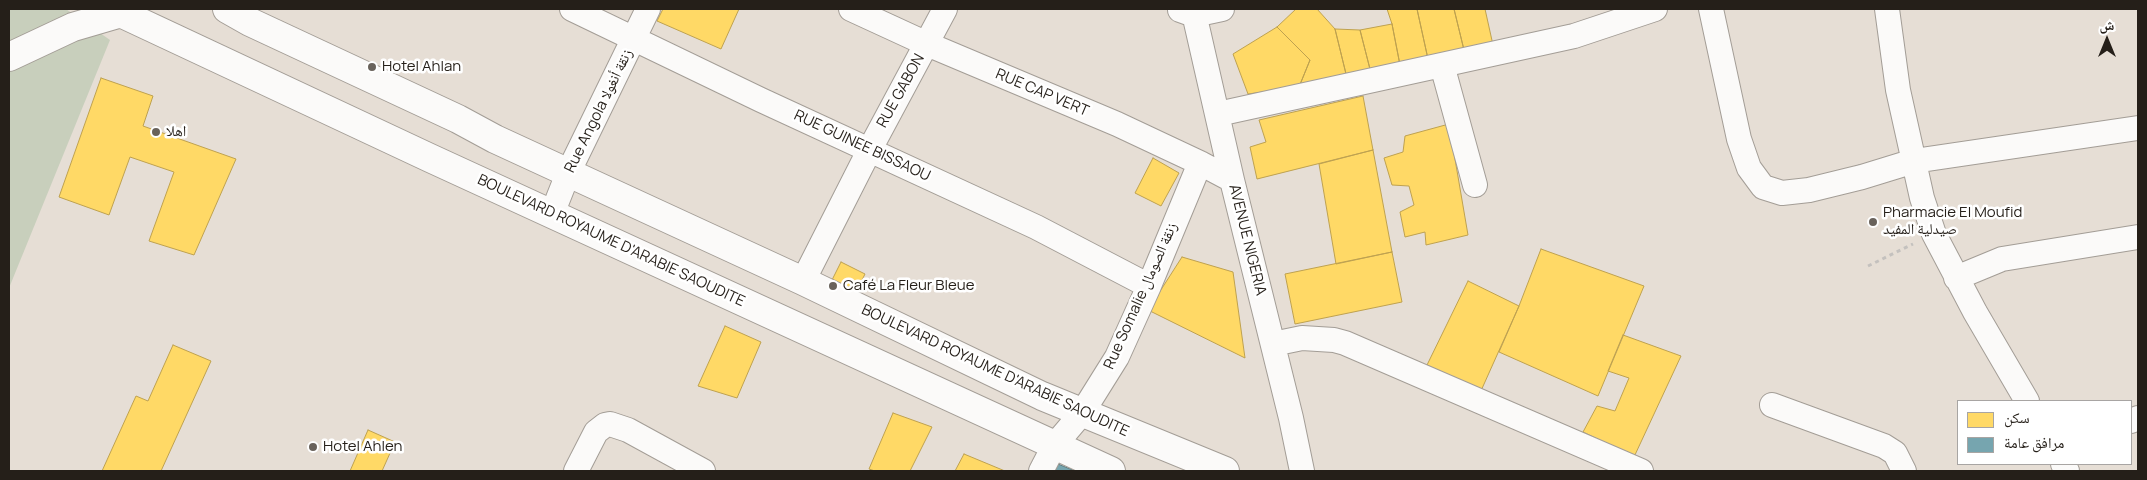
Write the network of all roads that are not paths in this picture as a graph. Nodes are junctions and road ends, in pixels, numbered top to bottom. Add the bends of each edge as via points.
1 (572, 9) edge
2 (648, 9) edge
3 (851, 9) edge
4 (945, 9) edge
5 (1222, 9) edge
6 (1655, 9) edge
7 (1711, 9) edge
8 (1887, 9) edge
9 (116, 11) edge
10 (1188, 11) edge
11 (245, 13) edge
12 (634, 38) junction
13 (927, 44) junction
14 (9, 57) edge
15 (1442, 66) junction
16 (1218, 114) junction
17 (2138, 128) edge
18 (870, 149) junction
19 (1914, 161) junction
20 (1200, 163) junction
21 (569, 171) junction
22 (1232, 180) junction
23 (1475, 186) dead end
24 (552, 214) junction
25 (2138, 237) edge
26 (1956, 278) junction
27 (803, 281) junction
28 (1149, 286) junction
29 (1273, 344) junction
30 (2026, 400) edge
31 (1772, 406) dead end
32 (1082, 413) junction
33 (1054, 446) junction
34 (576, 471) edge
35 (703, 471) edge
36 (1041, 471) edge
37 (1111, 471) edge
38 (1225, 471) edge
39 (1302, 471) edge
40 (1641, 471) edge
41 (1904, 471) edge

1 - 12 street, RUE GUINEE BISSAOU
2 - 12 street, Rue Angola زنقة أنغولا
3 - 13 street, RUE CAP VERT
4 - 13 street, RUE GABON
5 - 10 street
6 - 15 street via 1574,36
7 - 19 street via 1739,139 1749,168 1763,187 1782,193 1809,190
8 - 19 street via 1898,90
9 - 14 main road
9 - 24 main road, BOULEVARD ROYAUME D'ARABIE SAOUDITE
10 - 16 street, AVENUE NIGERIA
11 - 21 main road, BOULEVARD ROYAUME D'ARABIE SAOUDITE via 495,138
12 - 18 street, RUE GUINEE BISSAOU
12 - 21 street, Rue Angola زنقة أنغولا
13 - 18 street, RUE GABON
13 - 20 street, RUE CAP VERT via 1117,124
15 - 16 street
15 - 23 street
16 - 22 street, AVENUE NIGERIA
17 - 19 street
18 - 27 street, RUE GABON
18 - 28 street, RUE GUINEE BISSAOU via 1036,227
19 - 26 street via 1934,234
20 - 22 street, RUE CAP VERT
20 - 28 street, Rue Somalie زنقة الصومال
21 - 24 street, Rue Angola زنقة أنغولا
21 - 27 main road, BOULEVARD ROYAUME D'ARABIE SAOUDITE
22 - 29 street, AVENUE NIGERIA
24 - 33 main road, BOULEVARD ROYAUME D'ARABIE SAOUDITE
25 - 26 street via 2002,259
26 - 30 street
27 - 32 main road, BOULEVARD ROYAUME D'ARABIE SAOUDITE
28 - 32 street, Rue Somalie زنقة الصومال via 1117,357
29 - 39 street, AVENUE NIGERIA
29 - 40 street via 1302,338 1345,343
31 - 41 street via 1884,446 1895,453
32 - 33 street, Rue Somalie زنقة الصومال
32 - 38 main road, BOULEVARD ROYAUME D'ARABIE SAOUDITE
33 - 36 street, Rue Somalie زنقة الصومال
33 - 37 main road, BOULEVARD ROYAUME D'ARABIE SAOUDITE
34 - 35 street via 596,432 610,424 628,430

